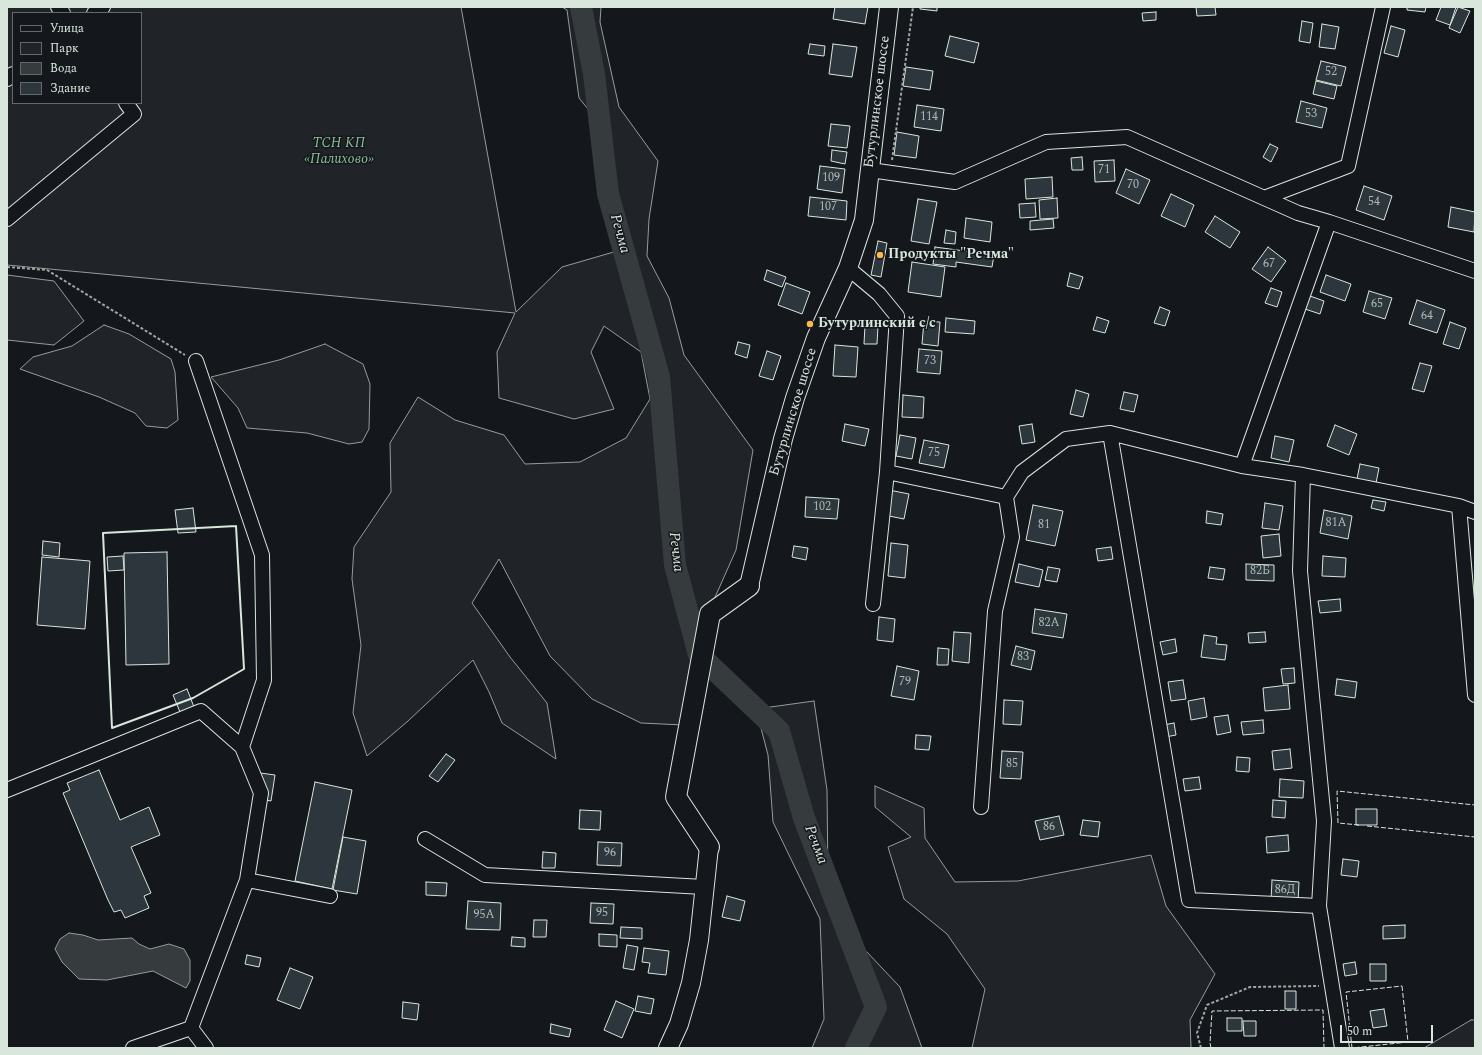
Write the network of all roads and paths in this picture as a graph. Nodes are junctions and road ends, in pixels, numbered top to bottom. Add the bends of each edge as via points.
1 (889, 7) edge
2 (913, 7) edge
3 (1383, 7) edge
4 (127, 104) edge
5 (870, 170) junction
6 (891, 173) junction
7 (1264, 198) junction
8 (7, 219) edge
9 (1329, 222) junction
10 (7, 267) edge
11 (848, 268) junction
12 (1475, 271) edge
13 (196, 362) joint
14 (1110, 433) junction
15 (1242, 466) junction
16 (887, 472) junction
17 (1303, 475) junction
18 (1006, 497) junction
19 (1458, 506) junction
20 (1475, 512) edge
21 (749, 586) joint
22 (873, 604) dead end
23 (1475, 695) edge
24 (242, 747) junction
25 (7, 790) edge
26 (981, 807) dead end
27 (425, 840) dead end
28 (709, 847) joint
29 (247, 880) junction
30 (704, 887) junction
31 (330, 896) dead end
32 (1319, 906) junction
33 (1324, 986) dead end
34 (191, 1028) junction
35 (132, 1048) edge
36 (206, 1048) edge
37 (668, 1048) edge
38 (1201, 1048) edge
39 (1342, 1048) edge

1 - 5 main road, Бутурлинское шоссе
2 - 6 path
3 - 7 street via 1348,166
4 - 8 street via 134,114
5 - 6 street
5 - 11 main road, Бутурлинское шоссе via 864,220
6 - 7 street via 955,182 1046,142 1127,137
7 - 9 street via 1298,213
9 - 12 street
9 - 15 street
10 - 13 path via 47,270
11 - 16 street via 879,294 897,316
11 - 21 main road, Бутурлинское шоссе via 816,338 795,398
13 - 24 street via 262,554 264,680
14 - 15 street
14 - 18 street via 1066,439 1022,472
14 - 32 street via 1189,900
15 - 17 street
16 - 18 street
16 - 22 street
17 - 19 street
17 - 32 street via 1300,572 1324,821
18 - 26 street via 1012,537 995,611
19 - 20 street
19 - 23 street
21 - 28 highway via 710,614 676,797
24 - 25 street via 201,711
24 - 29 street via 261,792
27 - 30 street via 485,875
28 - 30 main road
29 - 31 street
29 - 34 street
30 - 37 main road via 699,940 691,983 679,1024
32 - 39 street
33 - 38 path via 1250,987 1207,1005 1197,1033
34 - 35 street
34 - 36 street

